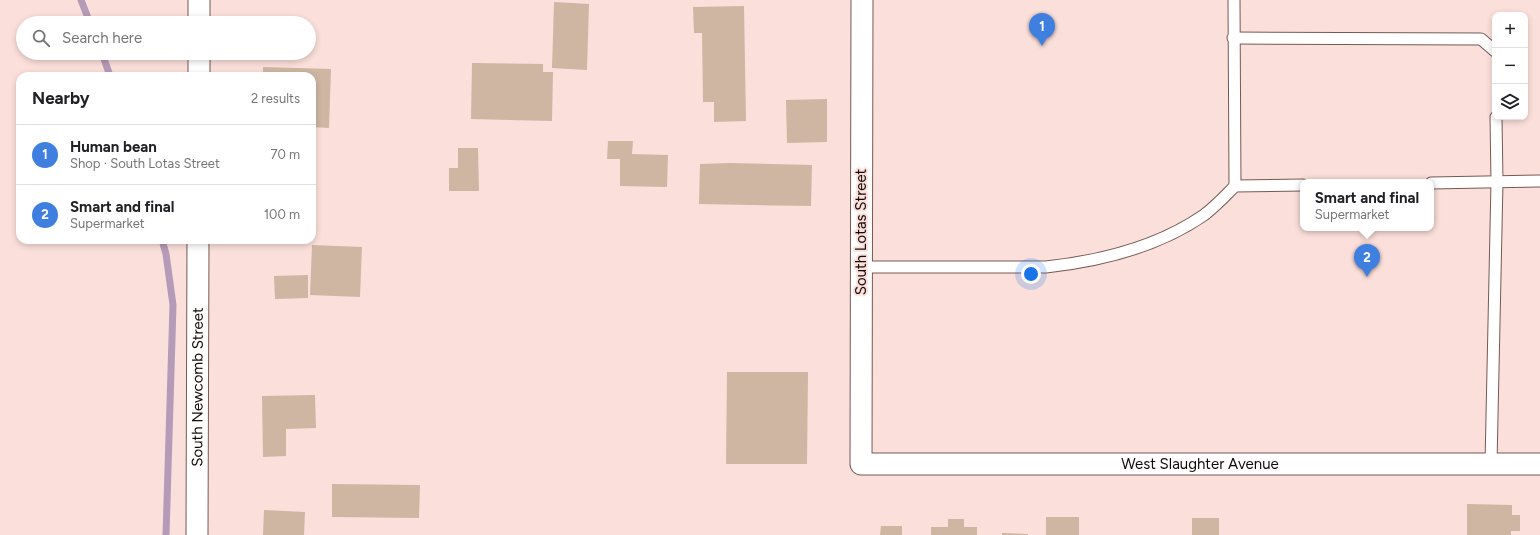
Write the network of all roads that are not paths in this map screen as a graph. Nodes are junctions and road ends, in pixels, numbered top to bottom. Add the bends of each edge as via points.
1 (199, 0) edge
2 (862, 0) edge
3 (1234, 0) edge
4 (199, 16) edge
5 (1233, 38) junction
6 (1492, 48) edge
7 (199, 60) edge
8 (199, 72) edge
9 (1496, 120) edge
10 (1540, 181) edge
11 (1498, 182) junction
12 (1434, 183) edge
13 (1300, 185) edge
14 (1235, 186) junction
15 (198, 244) edge
16 (861, 267) junction
17 (861, 464) joint
18 (1491, 464) junction
19 (1540, 464) edge
20 (197, 535) edge

1 - 4 street
2 - 16 street, South Lotas Street
3 - 5 lane
5 - 6 lane via 1481,39
5 - 14 lane
7 - 8 street
9 - 11 lane
10 - 11 lane
11 - 12 lane
11 - 18 lane
13 - 14 lane
14 - 16 lane via 1204,214 1173,234 1136,248 1076,264 1046,267
15 - 20 street, South Newcomb Street
16 - 17 street, South Lotas Street
17 - 18 street, West Slaughter Avenue
18 - 19 street, West Slaughter Avenue

